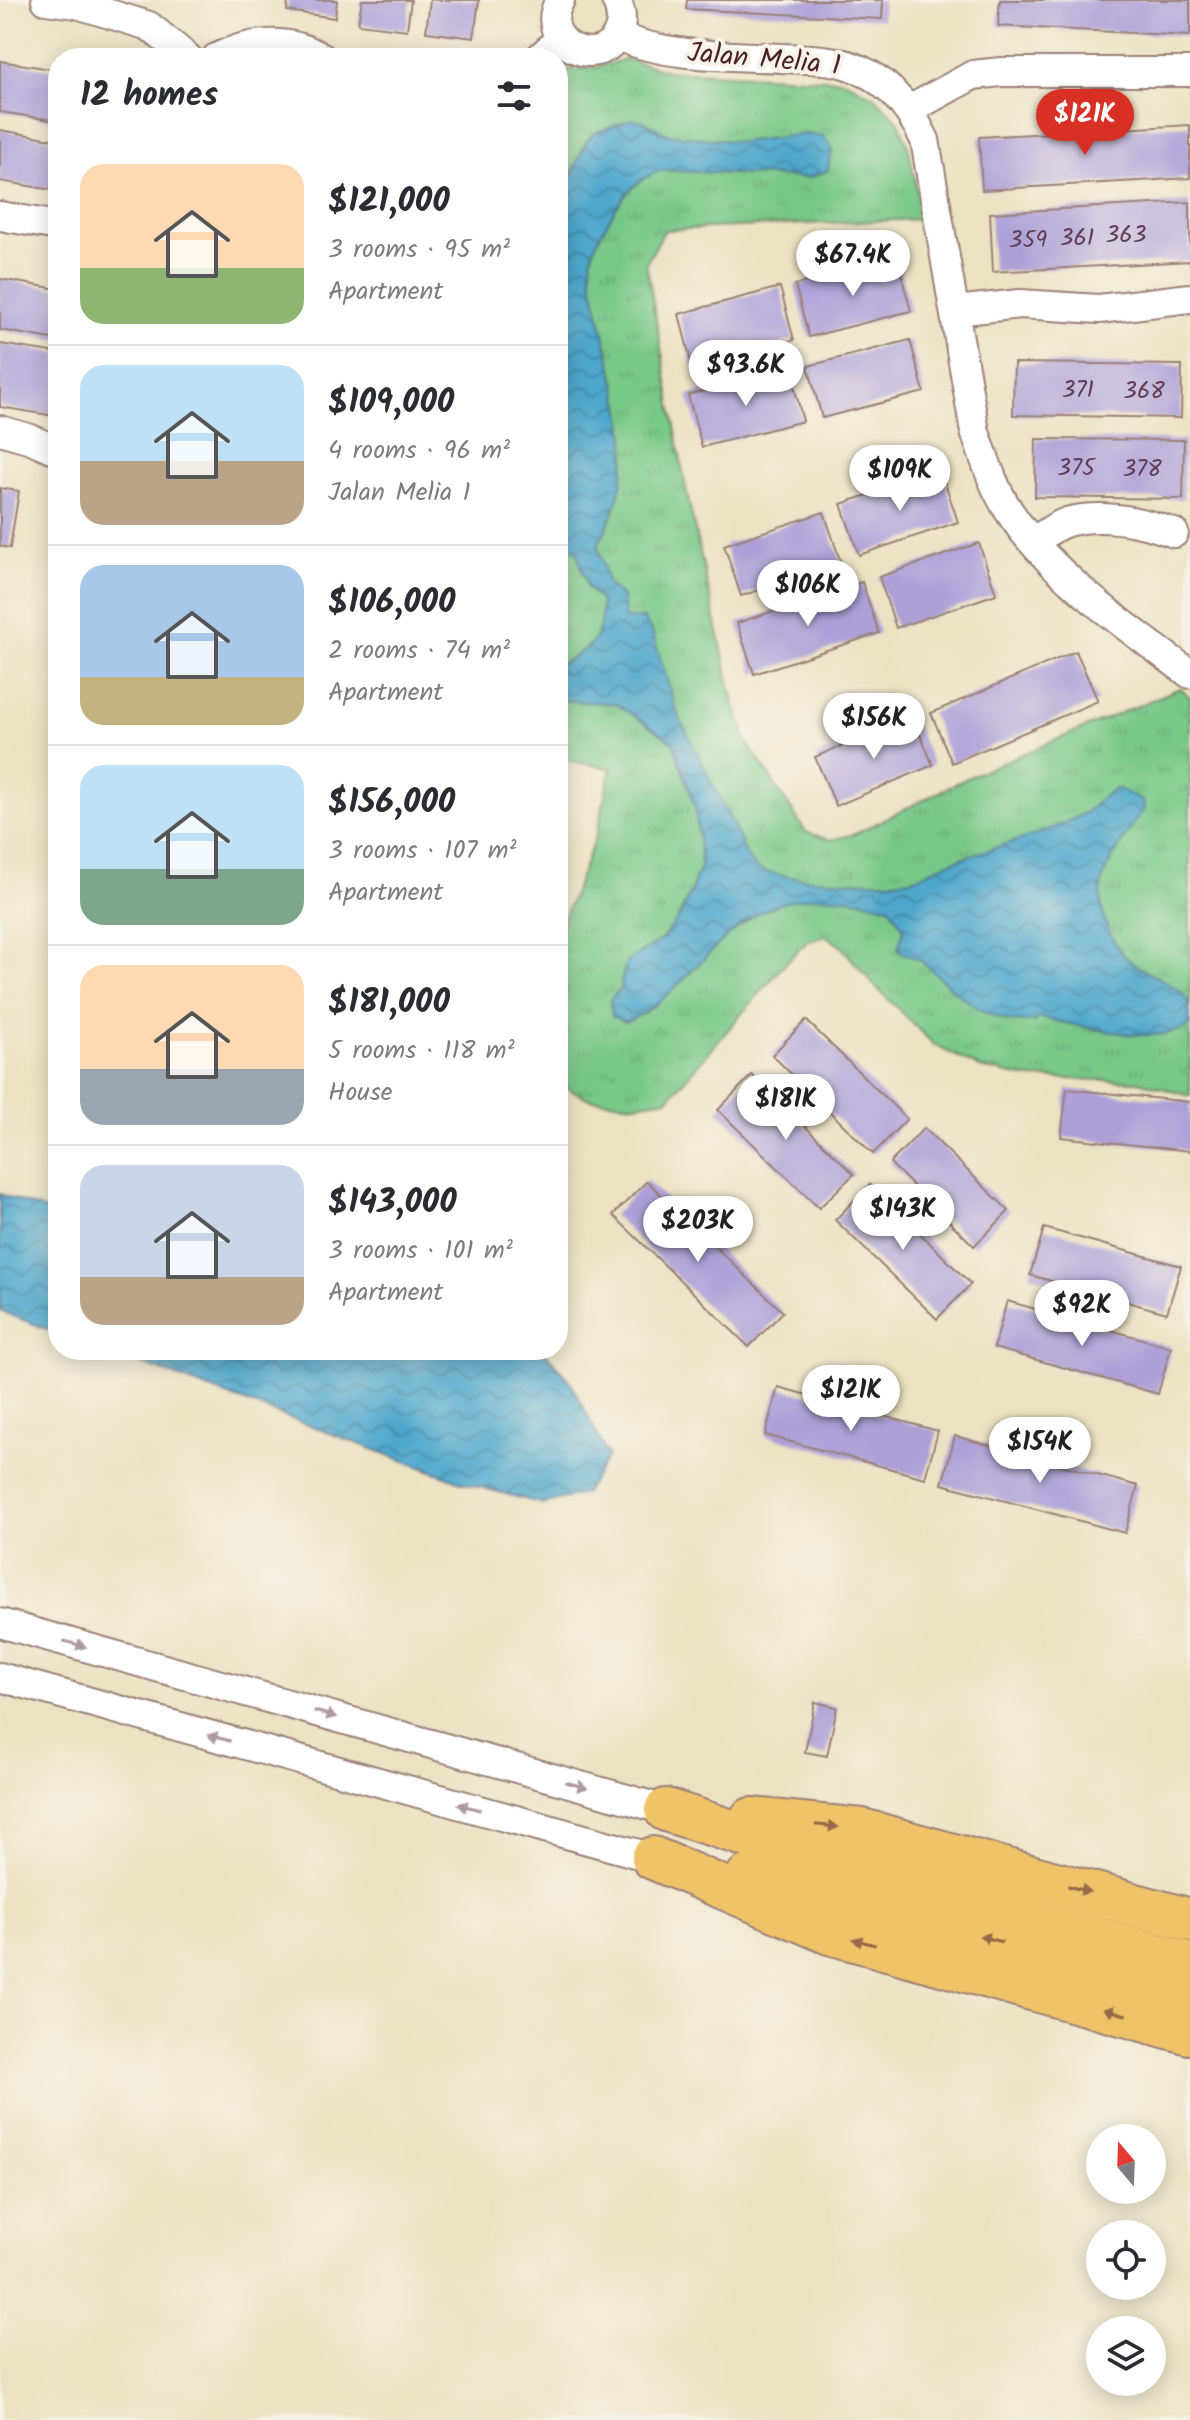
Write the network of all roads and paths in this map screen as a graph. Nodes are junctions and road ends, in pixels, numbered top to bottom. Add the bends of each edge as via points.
1 (46, 0) edge
2 (560, 0) edge
3 (616, 0) edge
4 (617, 36) junction
5 (561, 38) junction
6 (176, 48) edge
7 (248, 48) edge
8 (305, 48) edge
9 (550, 48) edge
10 (1190, 72) edge
11 (909, 110) junction
12 (0, 216) edge
13 (48, 224) edge
14 (1190, 298) edge
15 (955, 311) junction
16 (0, 430) edge
17 (48, 447) edge
18 (1174, 533) dead end
19 (1034, 541) junction
20 (1190, 674) edge
21 (0, 1623) edge
22 (0, 1677) edge
23 (666, 1810) junction
24 (653, 1858) junction
25 (1190, 1920) edge
26 (1163, 1967) edge
27 (1190, 1994) edge
28 (1190, 2033) edge

1 - 6 street via 149,26
2 - 5 street via 554,18
3 - 4 street via 621,14
4 - 5 street via 589,52 568,46
4 - 11 street, Jalan Melia 1 via 679,53 848,65 874,77
5 - 9 street
7 - 8 street via 291,43
10 - 11 street via 973,75
11 - 15 street, Jalan Melia 1 via 925,140
12 - 13 street
14 - 15 street via 1099,309 1020,304
15 - 19 street, Jalan Melia 1 via 975,432 1009,511
16 - 17 street
18 - 19 street via 1147,523 1091,519 1064,523
19 - 20 street, Jalan Melia 1 via 1102,608
21 -> 23 street
24 -> 22 street
23 -> 25 highway via 862,1830
23 - 26 highway
26 -> 24 highway
28 -> 24 highway via 830,1933
26 - 27 highway

